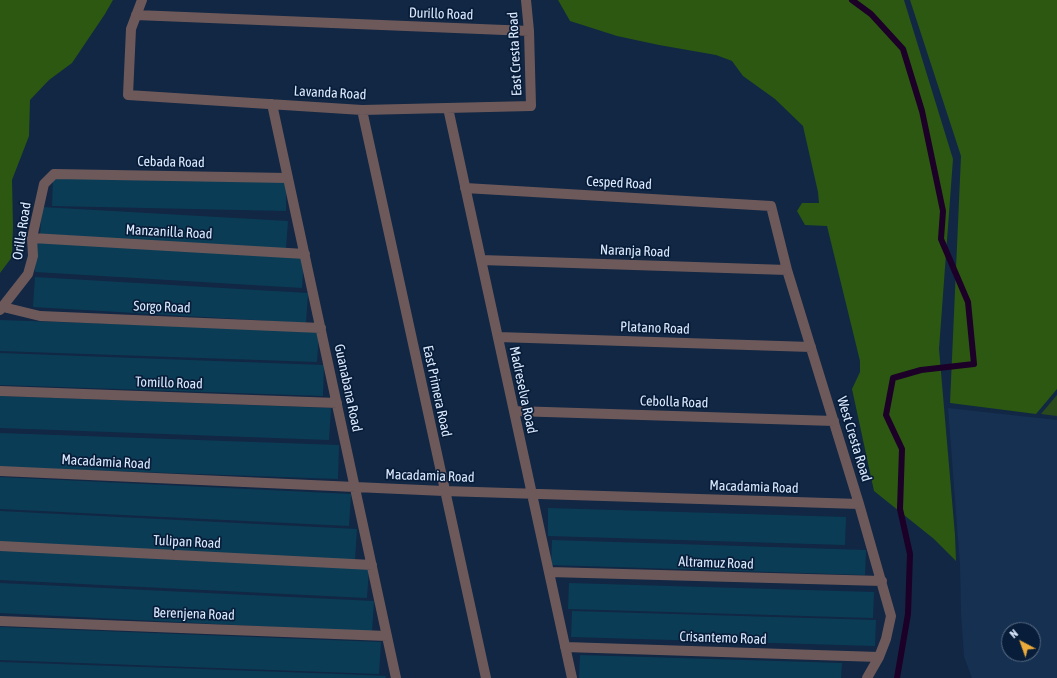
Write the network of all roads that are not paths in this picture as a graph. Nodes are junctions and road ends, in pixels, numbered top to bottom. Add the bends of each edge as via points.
1 (142, 0) edge
2 (526, 0) edge
3 (136, 15) junction
4 (530, 31) junction
5 (272, 104) junction
6 (531, 106) joint
7 (448, 108) junction
8 (362, 110) junction
9 (54, 174) joint
10 (288, 178) junction
11 (465, 188) junction
12 (771, 206) joint
13 (32, 238) junction
14 (304, 254) junction
15 (481, 260) junction
16 (787, 270) junction
17 (2, 309) edge
18 (321, 328) junction
19 (498, 337) junction
20 (811, 347) junction
21 (0, 391) edge
22 (337, 403) junction
23 (514, 411) junction
24 (834, 421) junction
25 (0, 471) edge
26 (356, 487) junction
27 (444, 491) junction
28 (532, 494) junction
29 (859, 504) junction
30 (0, 546) edge
31 (372, 565) junction
32 (549, 572) junction
33 (882, 581) junction
34 (0, 621) edge
35 (387, 636) junction
36 (565, 647) junction
37 (879, 657) junction
38 (396, 678) edge
39 (486, 678) edge
40 (572, 678) edge
41 (867, 678) edge

1 - 3 street
2 - 4 street, East Cresta Road
3 - 4 street, Durillo Road
3 - 5 street, Lavanda Road via 131,29 128,95
4 - 6 street, East Cresta Road
5 - 8 street, Lavanda Road
5 - 10 street, Guanabana Road
6 - 7 street, Lavanda Road
7 - 8 street, Lavanda Road
7 - 11 street, Madreselva Road
8 - 27 street, East Primera Road
9 - 10 street, Cebada Road
9 - 13 street, Orilla Road via 44,184
10 - 14 street, Guanabana Road
11 - 12 street, Cesped Road
11 - 15 street, Madreselva Road
12 - 16 street, West Cresta Road
13 - 14 street, Manzanilla Road
13 - 17 street, Orilla Road via 33,256 28,274
14 - 18 street, Guanabana Road
15 - 16 street, Naranja Road
15 - 19 street, Madreselva Road
16 - 20 street, West Cresta Road
17 - 18 street, Sorgo Road via 40,316
18 - 22 street, Guanabana Road
19 - 20 street, Platano Road
19 - 23 street, Madreselva Road
20 - 24 street, West Cresta Road
21 - 22 street, Tomillo Road
22 - 26 street, Guanabana Road
23 - 24 street, Cebolla Road
23 - 28 street, Madreselva Road
24 - 29 street, West Cresta Road
25 - 26 street, Macadamia Road
26 - 27 street, Macadamia Road
26 - 31 street, Guanabana Road
27 - 28 street, Macadamia Road
27 - 39 street, East Primera Road
28 - 29 street, Macadamia Road
28 - 32 street, Madreselva Road
29 - 33 street, West Cresta Road
30 - 31 street, Tulipan Road
31 - 35 street, Guanabana Road
32 - 33 street, Altramuz Road
32 - 36 street, Madreselva Road
33 - 37 street, West Cresta Road via 892,616
34 - 35 street, Berenjena Road
35 - 38 street, Guanabana Road
36 - 37 street, Crisantemo Road
36 - 40 street, Madreselva Road
37 - 41 street, West Cresta Road

